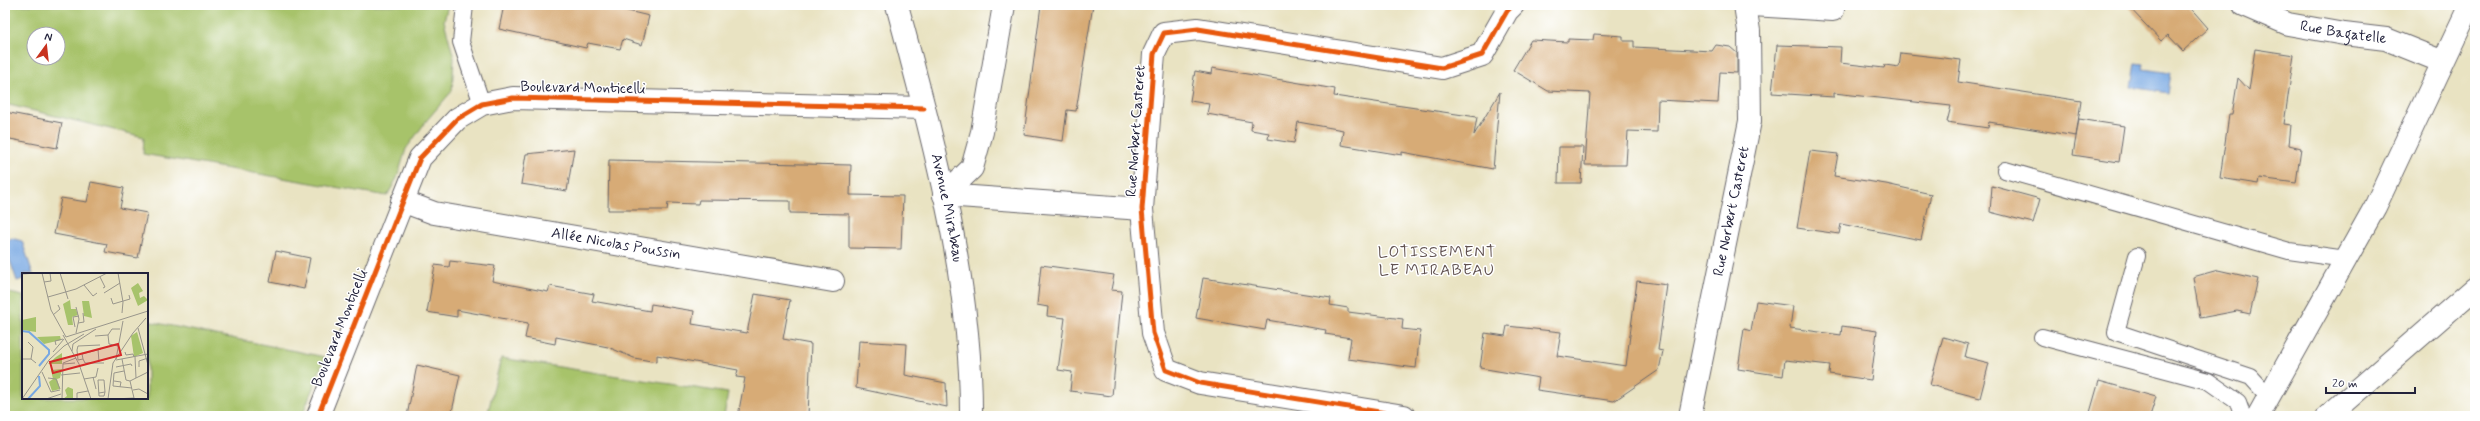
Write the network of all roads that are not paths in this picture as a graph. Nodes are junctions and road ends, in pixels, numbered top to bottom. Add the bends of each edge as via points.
1 (466, 5) edge
2 (897, 5) edge
3 (1004, 5) edge
4 (1513, 5) edge
5 (1745, 5) edge
6 (1752, 5) edge
7 (2244, 5) edge
8 (2471, 5) edge
9 (2475, 6) edge
10 (1833, 10) dead end
11 (2443, 62) junction
12 (482, 104) junction
13 (924, 108) junction
14 (2005, 170) dead end
15 (944, 195) junction
16 (402, 201) junction
17 (1142, 209) junction
18 (2137, 256) dead end
19 (2346, 259) junction
20 (833, 282) dead end
21 (2475, 288) edge
22 (2042, 337) dead end
23 (2269, 397) junction
24 (318, 416) edge
25 (971, 416) edge
26 (1404, 416) edge
27 (1690, 416) edge
28 (2243, 416) edge
29 (2258, 416) edge
30 (2328, 416) edge

1 - 12 lane via 461,42
2 - 13 street, Avenue Mirabeau
3 - 15 street via 982,132 972,168
4 - 17 street, Rue Norbert Casteret via 1482,55 1442,68 1198,30 1164,33 1154,54
5 - 27 street, Rue Norbert Casteret via 1749,30 1750,121
6 - 10 street
7 - 11 street, Rue Bagatelle via 2288,24 2386,38
8 - 9 lane
8 - 11 street
11 - 19 street via 2375,206
12 - 13 street, Boulevard Monticelli via 513,98
12 - 16 street, Boulevard Monticelli via 456,119 420,158
13 - 15 street, Avenue Mirabeau
14 - 19 lane via 2289,251
15 - 17 street, Rue Norbert Casteret
15 - 25 street, Avenue Mirabeau via 965,320 971,381
16 - 20 street, Allée Nicolas Poussin via 434,213
16 - 24 street, Boulevard Monticelli
17 - 26 street, Rue Norbert Casteret via 1153,333 1166,370 1200,383
18 - 23 lane via 2116,332 2251,377
19 - 23 street
21 - 30 street
22 - 28 lane via 2208,381 2238,402
23 - 29 street

